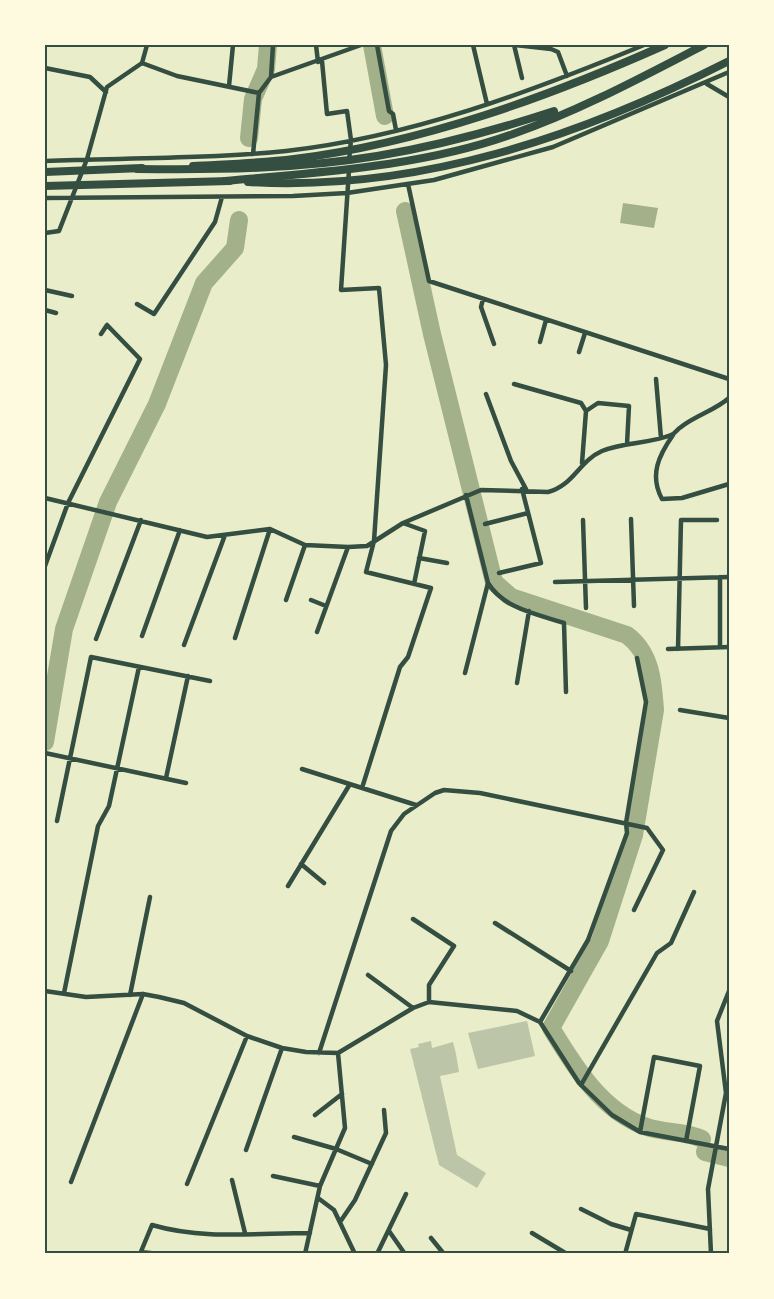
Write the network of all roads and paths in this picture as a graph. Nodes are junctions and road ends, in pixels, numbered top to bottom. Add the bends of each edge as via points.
1 (147, 45) edge
2 (233, 45) edge
3 (273, 45) edge
4 (316, 45) edge
5 (361, 45) edge
6 (376, 45) edge
7 (473, 45) edge
8 (515, 45) edge
9 (644, 45) edge
10 (665, 45) edge
11 (704, 45) edge
12 (542, 46) edge
13 (729, 61) edge
14 (320, 62) junction
15 (142, 63) junction
16 (45, 68) edge
17 (729, 72) edge
18 (567, 75) junction
19 (272, 77) junction
20 (522, 78) dead end
21 (706, 84) junction
22 (229, 86) junction
23 (106, 92) junction
24 (256, 92) junction
25 (600, 97) junction
26 (729, 97) edge
27 (487, 104) junction
28 (396, 130) junction
29 (351, 140) junction
30 (253, 154) junction
31 (87, 159) junction
32 (45, 161) edge
33 (137, 169) junction
34 (45, 172) edge
35 (225, 181) junction
36 (408, 184) junction
37 (45, 186) edge
38 (347, 192) junction
39 (73, 197) junction
40 (222, 197) junction
41 (45, 198) edge
42 (45, 233) edge
43 (45, 290) edge
44 (72, 296) dead end
45 (483, 299) junction
46 (137, 304) dead end
47 (45, 310) edge
48 (56, 313) dead end
49 (546, 320) junction
50 (585, 333) junction
51 (101, 334) dead end
52 (540, 342) dead end
53 (494, 344) dead end
54 (579, 352) dead end
55 (656, 379) dead end
56 (729, 379) edge
57 (514, 384) dead end
58 (486, 394) dead end
59 (729, 398) edge
60 (586, 411) junction
61 (673, 435) junction
62 (661, 438) junction
63 (627, 444) junction
64 (582, 463) junction
65 (729, 484) edge
66 (524, 489) junction
67 (467, 494) junction
68 (45, 498) edge
69 (68, 504) junction
70 (528, 513) junction
71 (632, 519) dead end
72 (141, 520) junction
73 (583, 520) dead end
74 (717, 520) dead end
75 (403, 523) junction
76 (485, 524) dead end
77 (270, 529) junction
78 (180, 530) junction
79 (225, 535) junction
80 (374, 542) junction
81 (305, 545) junction
82 (348, 547) junction
83 (419, 558) junction
84 (447, 563) dead end
85 (45, 566) edge
86 (499, 573) dead end
87 (720, 577) junction
88 (729, 577) edge
89 (679, 579) junction
90 (633, 580) junction
91 (586, 581) junction
92 (555, 582) dead end
93 (488, 583) junction
94 (414, 584) junction
95 (286, 600) dead end
96 (311, 600) dead end
97 (326, 606) junction
98 (634, 606) dead end
99 (586, 608) dead end
100 (529, 611) junction
101 (316, 632) dead end
102 (142, 636) dead end
103 (235, 638) dead end
104 (96, 639) dead end
105 (184, 645) dead end
106 (720, 647) junction
107 (729, 647) edge
108 (668, 649) dead end
109 (678, 649) junction
110 (637, 657) dead end
111 (140, 667) junction
112 (465, 673) dead end
113 (188, 676) junction
114 (210, 681) dead end
115 (517, 683) dead end
116 (566, 692) dead end
117 (680, 710) dead end
118 (729, 718) edge
119 (46, 753) edge
120 (70, 758) junction
121 (117, 768) junction
122 (302, 769) dead end
123 (166, 778) junction
124 (186, 783) dead end
125 (350, 784) junction
126 (362, 788) junction
127 (416, 805) junction
128 (57, 821) dead end
129 (626, 823) junction
130 (301, 864) junction
131 (324, 883) dead end
132 (288, 886) dead end
133 (694, 892) dead end
134 (150, 897) dead end
135 (634, 910) dead end
136 (412, 919) dead end
137 (495, 923) dead end
138 (571, 971) junction
139 (368, 975) dead end
140 (45, 991) edge
141 (64, 993) junction
142 (143, 994) junction
143 (130, 995) junction
144 (728, 995) edge
145 (429, 1002) junction
146 (413, 1008) junction
147 (540, 1022) junction
148 (247, 1036) junction
149 (282, 1048) junction
150 (320, 1053) junction
151 (338, 1053) junction
152 (722, 1054) junction
153 (729, 1055) edge
154 (582, 1083) junction
155 (342, 1094) junction
156 (384, 1110) dead end
157 (315, 1115) dead end
158 (640, 1130) junction
159 (294, 1137) dead end
160 (686, 1140) junction
161 (716, 1146) junction
162 (336, 1149) junction
163 (729, 1149) edge
164 (246, 1150) dead end
165 (372, 1164) junction
166 (273, 1176) dead end
167 (232, 1180) dead end
168 (71, 1182) dead end
169 (187, 1184) dead end
170 (320, 1186) junction
171 (406, 1194) dead end
172 (318, 1198) junction
173 (581, 1209) dead end
174 (340, 1222) junction
175 (710, 1229) junction
176 (631, 1230) junction
177 (389, 1231) junction
178 (244, 1233) junction
179 (310, 1233) junction
180 (532, 1233) dead end
181 (431, 1238) dead end
182 (140, 1253) edge
183 (159, 1254) edge
184 (306, 1254) edge
185 (355, 1254) edge
186 (377, 1254) edge
187 (405, 1254) edge
188 (444, 1254) edge
189 (567, 1254) edge
190 (625, 1254) edge
191 (711, 1254) edge

1 - 15 street
2 - 22 street
3 - 19 street
4 - 14 street
5 - 14 street
6 - 28 street
7 - 27 street
8 - 12 street
8 - 20 street
9 - 18 street
10 - 33 highway via 572,85 375,145 294,159
11 - 25 highway
12 - 18 street via 558,52
13 - 35 highway via 637,105 556,137 442,168 324,181
14 - 19 street
14 - 29 street via 327,114 347,111
15 - 22 street via 168,74
15 - 23 street via 107,87
16 - 23 street via 90,77
17 - 21 street
18 - 27 street
19 - 24 street
21 - 26 street
21 - 36 street via 553,147
22 - 24 street
23 - 31 street
24 - 30 street
25 - 33 highway via 507,126 377,156 322,164 215,170
25 - 35 highway via 513,134 461,149 378,165
27 - 28 street
28 - 29 street
29 - 30 street
29 - 38 street
30 - 31 street
31 - 32 street
31 - 39 street
33 - 34 highway
35 - 37 highway
36 - 38 street
36 - 45 street via 429,281
38 - 40 street
38 - 80 street via 341,290 380,288 386,347
39 - 40 street
39 - 41 street
39 - 42 street via 59,231
40 - 46 street via 215,222 154,314
43 - 44 street
45 - 49 street
45 - 53 street via 482,308
47 - 48 street
49 - 50 street
49 - 52 street
50 - 54 street
50 - 56 street
51 - 69 street via 107,325 140,359
55 - 62 street
57 - 60 street via 581,403
58 - 66 street
59 - 61 street
60 - 63 street via 598,402 629,406
60 - 64 street
61 - 62 street
61 - 65 street via 656,462 662,499 682,498
62 - 63 street
63 - 64 street via 603,450
64 - 66 street via 567,485 548,492
66 - 67 street
66 - 70 street
67 - 75 street
67 - 93 street
68 - 69 street
69 - 72 street
69 - 85 street
70 - 76 street
70 - 86 street via 541,563
71 - 90 street
72 - 78 street
72 - 104 street
73 - 91 street
74 - 89 street via 681,520
75 - 80 street
75 - 83 street via 425,531
77 - 79 street
77 - 81 street
77 - 103 street
78 - 79 street via 207,537
78 - 102 street
79 - 105 street
80 - 82 street
80 - 94 street via 366,572
81 - 82 street
81 - 95 street
82 - 97 street
83 - 84 street
83 - 94 street
87 - 88 street
87 - 89 street
87 - 106 street
89 - 90 street
89 - 109 street
90 - 91 street
90 - 98 street
91 - 92 street
91 - 99 street
93 - 100 street via 506,603
93 - 112 street
94 - 126 street via 431,588 408,657 400,667
96 - 97 street
97 - 101 street
100 - 115 street
100 - 116 street via 564,623
106 - 107 street
106 - 109 street
108 - 109 street
110 - 129 street via 646,702
111 - 113 street
111 - 120 street via 91,657
111 - 121 street
113 - 114 street
113 - 123 street
117 - 118 street
119 - 120 street
120 - 121 street
120 - 128 street
121 - 123 street
121 - 141 street via 109,806 98,826
122 - 125 street
123 - 124 street
125 - 126 street
125 - 130 street
126 - 127 street
127 - 129 street via 444,790 480,793
127 - 150 street via 391,831
129 - 135 street via 647,828 663,850
129 - 138 street via 627,833 588,940
130 - 131 street
130 - 132 street
133 - 154 street via 671,943 657,953
134 - 143 street
136 - 145 street via 454,946 429,985
137 - 138 street
138 - 147 street
139 - 146 street
140 - 141 street
141 - 143 street via 86,997
142 - 143 street
142 - 148 street via 184,1003
142 - 168 street
144 - 152 street via 717,1021
145 - 146 street
145 - 147 street via 517,1011
146 - 151 street
147 - 154 street
148 - 149 street
148 - 169 street
149 - 150 street
149 - 164 street
150 - 151 street
151 - 155 street
152 - 153 street
152 - 161 street via 726,1093
154 - 158 street via 612,1115
155 - 157 street
155 - 162 street via 345,1128
156 - 165 street via 386,1133
158 - 160 street
158 - 160 street via 654,1057 700,1066
159 - 162 street
160 - 161 street
161 - 163 street
161 - 175 street via 708,1189
162 - 165 street
162 - 170 street
165 - 174 street
166 - 170 street
167 - 178 street
170 - 172 street
171 - 177 street
172 - 174 street via 328,1203
172 - 179 street
173 - 176 street
174 - 185 street
175 - 176 street via 636,1214
175 - 191 street
176 - 190 street
177 - 186 street
177 - 187 street
178 - 179 street
178 - 182 street via 179,1233 153,1225
179 - 184 street
180 - 189 street
181 - 188 street
182 - 183 street

